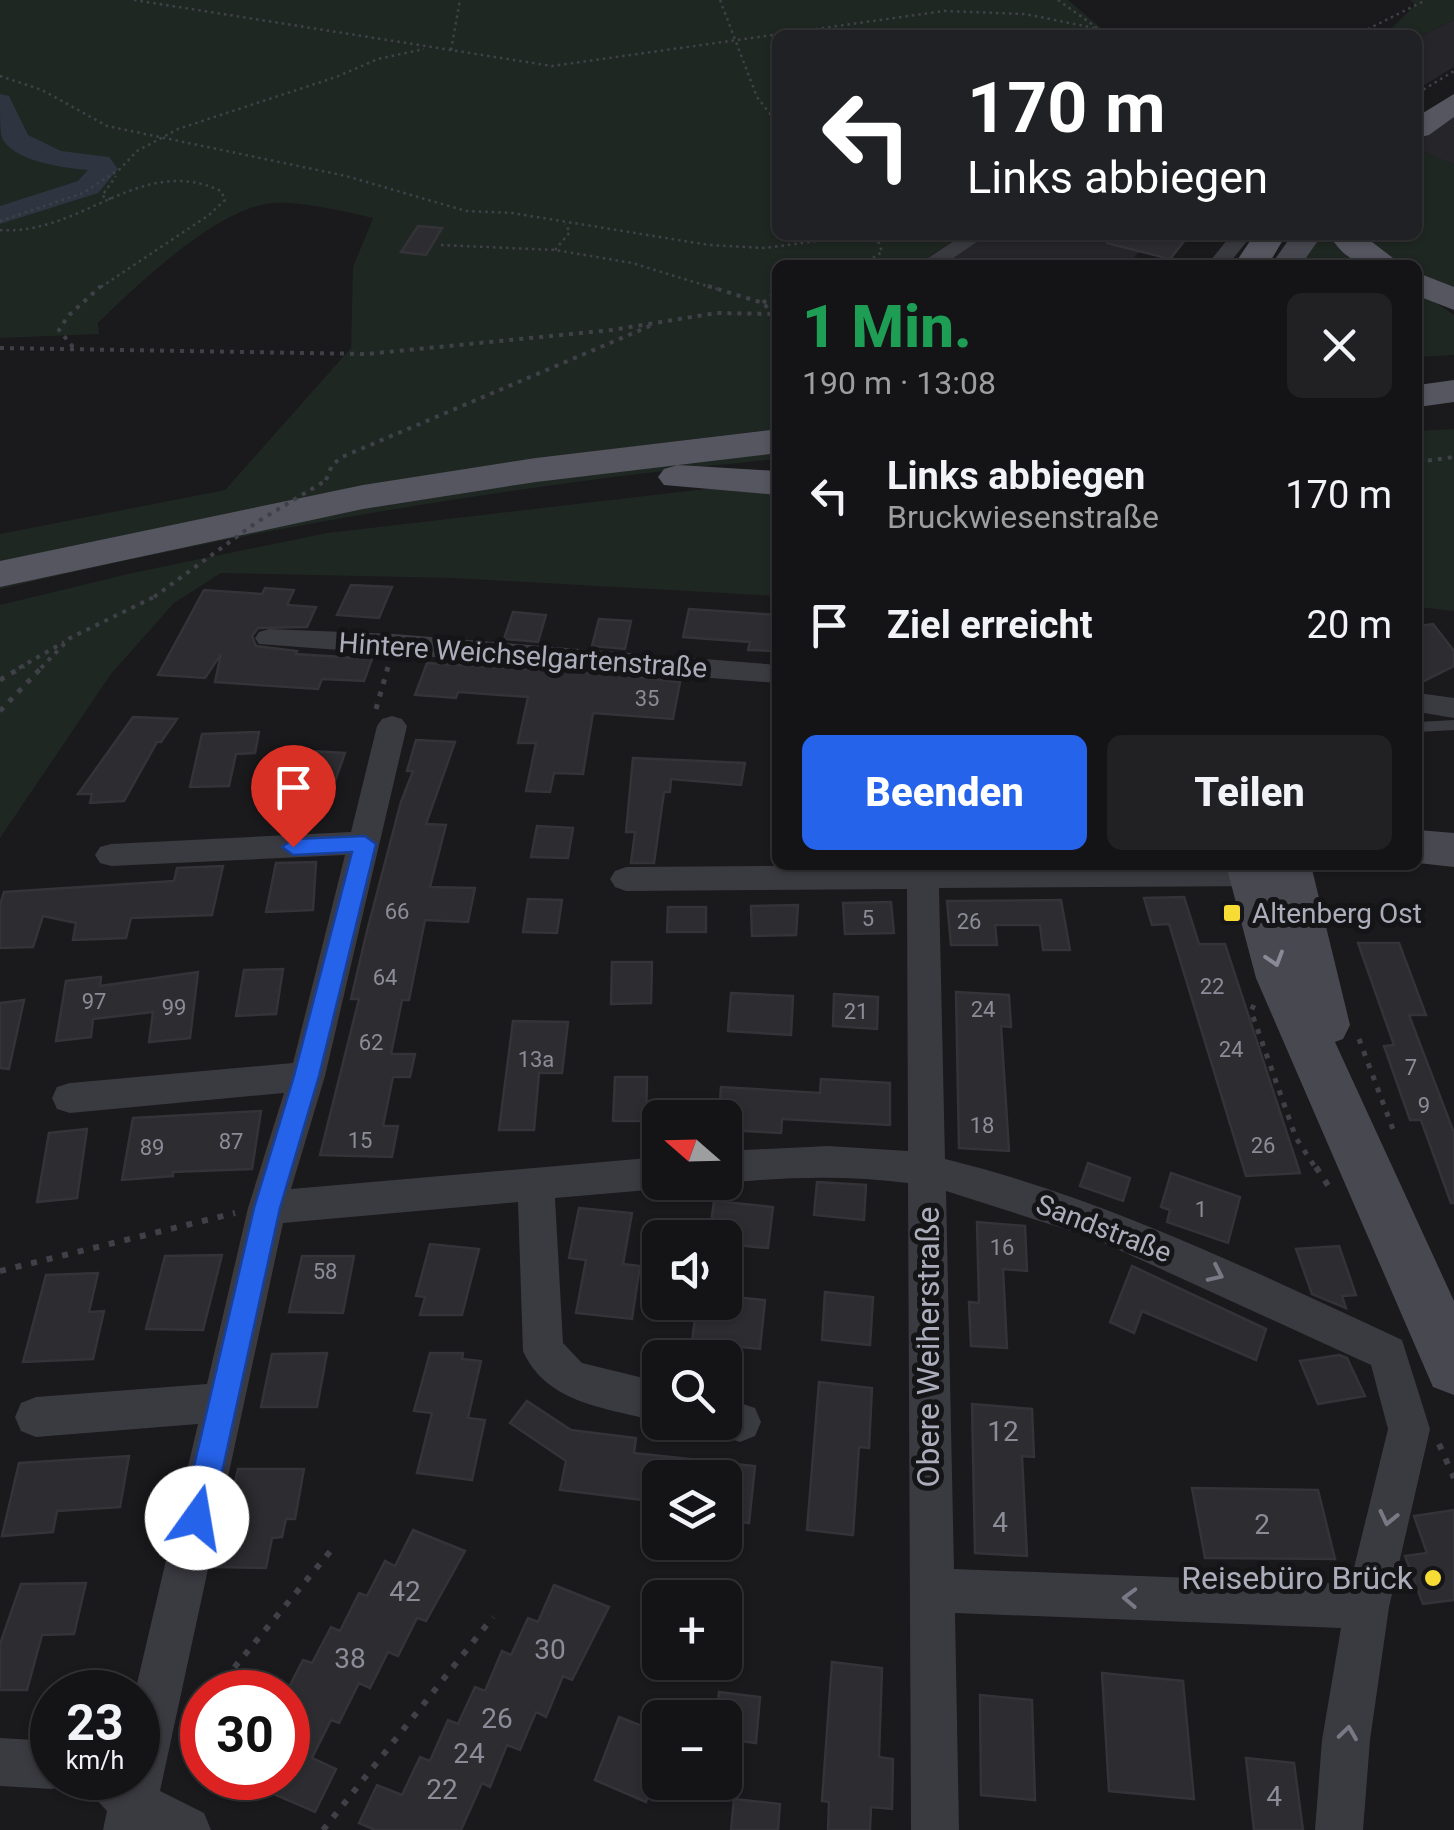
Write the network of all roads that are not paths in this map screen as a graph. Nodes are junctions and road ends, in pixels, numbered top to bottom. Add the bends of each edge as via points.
1 (1454, 79) edge
2 (1422, 99) edge
3 (1454, 103) edge
4 (1422, 126) edge
5 (969, 240) edge
6 (1238, 240) edge
7 (1350, 240) edge
8 (936, 260) edge
9 (1220, 260) edge
10 (1376, 260) edge
11 (1422, 282) edge
12 (1454, 296) edge
13 (772, 447) edge
14 (772, 448) edge
15 (676, 477) junction
16 (772, 483) edge
17 (0, 574) edge
18 (0, 597) edge
19 (269, 638) dead end
20 (772, 674) edge
21 (1422, 704) edge
22 (1454, 708) edge
23 (1454, 725) edge
24 (392, 726) road end
25 (1422, 727) edge
26 (365, 844) junction
27 (1422, 847) edge
28 (1454, 850) edge
29 (111, 855) dead end
30 (924, 870) edge
31 (1270, 870) edge
32 (626, 878) dead end
33 (307, 1076) junction
34 (70, 1098) dead end
35 (742, 1165) edge
36 (926, 1170) junction
37 (642, 1175) edge
38 (536, 1186) junction
39 (267, 1208) junction
40 (1454, 1367) edge
41 (642, 1398) edge
42 (223, 1402) junction
43 (36, 1417) dead end
44 (930, 1590) junction
45 (1367, 1607) junction
46 (0, 1762) edge
47 (30, 1764) edge
48 (123, 1804) edge
49 (186, 1830) edge
50 (935, 1830) edge
51 (1340, 1830) edge

1 - 2 main road
3 - 4 main road
5 - 8 street
6 - 9 street
7 - 10 main road
11 - 12 main road
13 - 17 main road via 382,494
14 - 15 main road
15 - 16 main road
15 - 18 main road via 363,520
19 - 20 street, Hintere Weichselgartenstraße
21 - 22 street
23 - 25 lane
24 - 26 street
26 - 29 street
26 - 33 street
27 - 28 main road
30 - 32 street
30 - 36 street, Obere Weiherstraße
31 - 40 main road
33 - 34 street
33 - 39 street
35 - 36 street, Sandstraße via 788,1161
36 - 44 street, Obere Weiherstraße
36 -> 45 street, Sandstraße via 1062,1208 1388,1352 1409,1429
37 - 38 street
38 - 39 street
38 - 41 street via 543,1352 570,1380
39 - 42 street
42 - 43 street
42 - 48 street
45 -> 44 street
44 - 50 street, Obere Weiherstraße
51 -> 45 street
46 - 47 street
48 - 49 street

